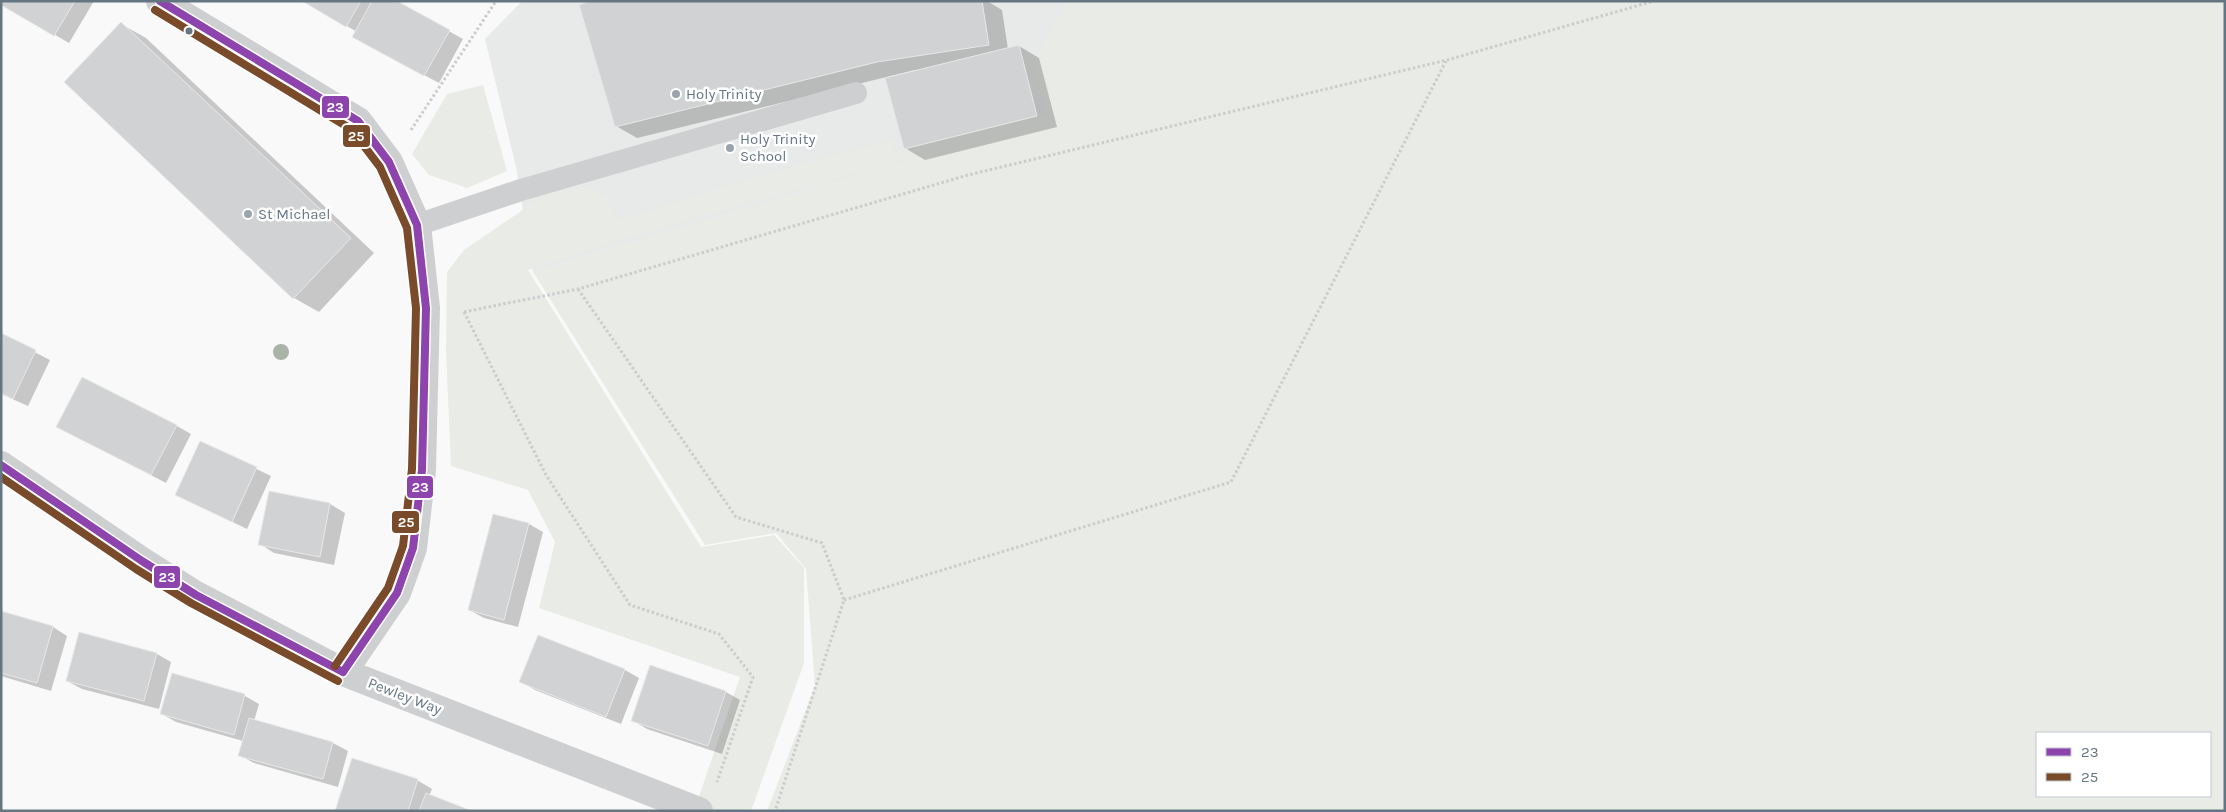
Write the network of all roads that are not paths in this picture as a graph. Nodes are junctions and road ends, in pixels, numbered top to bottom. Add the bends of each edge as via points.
1 (160, 1) edge
2 (856, 93) dead end
3 (417, 225) junction
4 (1, 465) edge
5 (343, 672) junction
6 (700, 811) edge

1 - 3 street via 358,121 389,162
2 - 3 lane via 521,190
3 - 5 street via 426,308 422,470 413,548 397,593
4 - 5 street, Pewley Way via 196,595
5 - 6 street, Pewley Way

